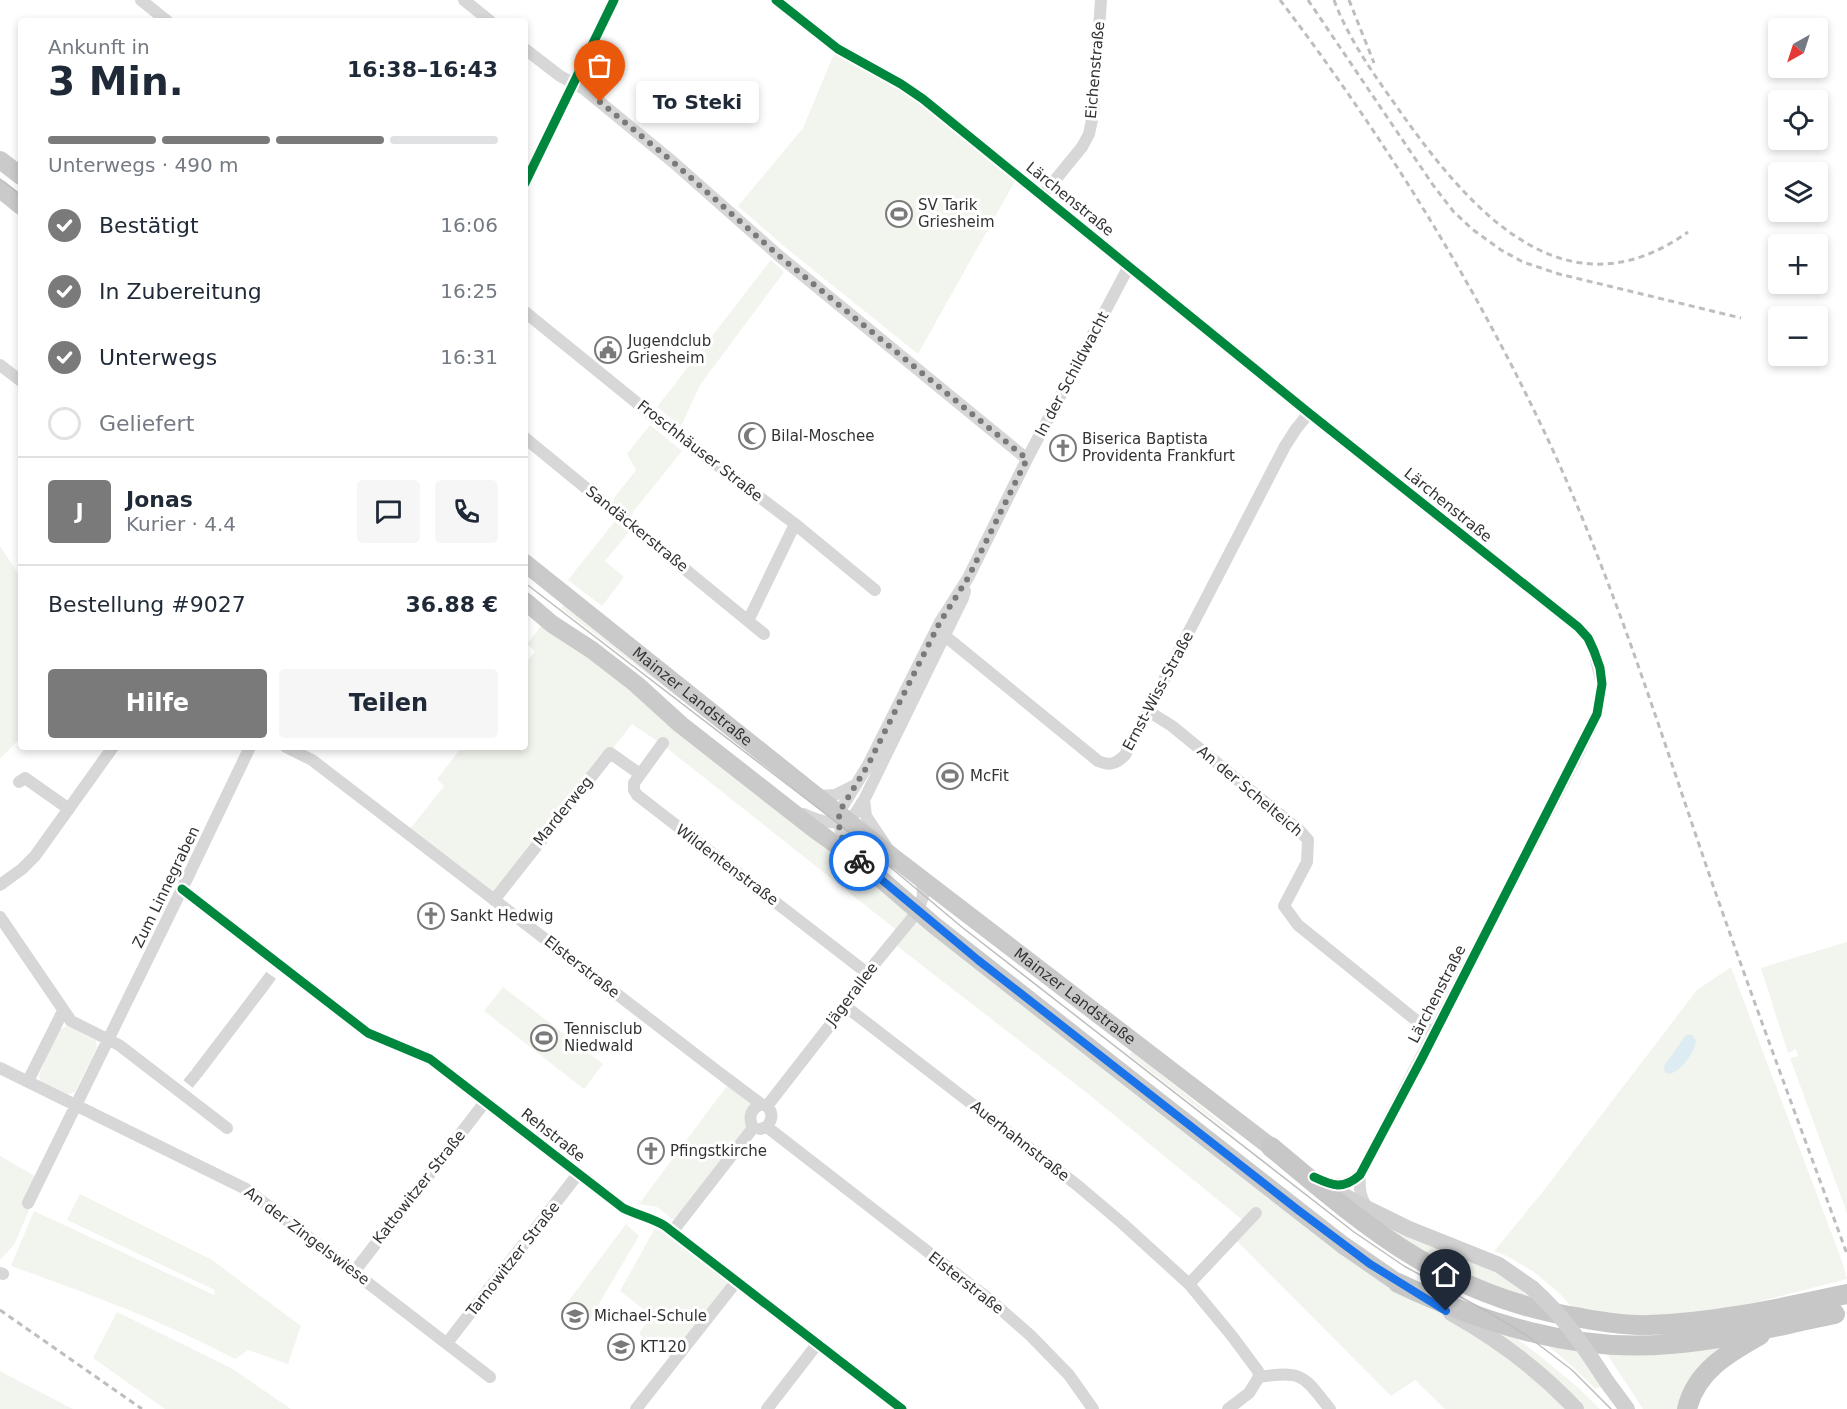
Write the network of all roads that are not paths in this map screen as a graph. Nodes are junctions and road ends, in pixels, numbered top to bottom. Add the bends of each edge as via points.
1 (141, 0) edge
2 (464, 0) edge
3 (614, 0) edge
4 (776, 0) edge
5 (1101, 0) edge
6 (163, 18) edge
7 (486, 18) edge
8 (528, 51) edge
9 (574, 83) junction
10 (0, 160) edge
11 (18, 174) edge
12 (528, 177) edge
13 (0, 189) edge
14 (1042, 196) junction
15 (18, 204) edge
16 (1129, 266) junction
17 (528, 314) edge
18 (0, 364) edge
19 (18, 379) edge
20 (1309, 413) junction
21 (528, 440) edge
22 (1027, 459) junction
23 (795, 524) junction
24 (528, 565) edge
25 (968, 578) junction
26 (875, 590) dead end
27 (528, 604) edge
28 (748, 621) junction
29 (764, 634) dead end
30 (945, 637) junction
31 (930, 643) junction
32 (957, 647) junction
33 (934, 660) junction
34 (1148, 711) junction
35 (663, 743) dead end
36 (111, 750) edge
37 (249, 750) edge
38 (292, 750) edge
39 (640, 774) junction
40 (19, 782) dead end
41 (858, 782) junction
42 (816, 796) junction
43 (864, 800) junction
44 (786, 807) junction
45 (69, 809) junction
46 (842, 818) junction
47 (849, 853) junction
48 (893, 857) junction
49 (922, 878) junction
50 (0, 885) edge
51 (182, 889) junction
52 (494, 900) junction
53 (918, 910) junction
54 (0, 917) edge
55 (867, 973) junction
56 (264, 985) tunnel mouth
57 (845, 1006) junction
58 (63, 1011) junction
59 (1433, 1034) junction
60 (108, 1039) junction
61 (0, 1068) edge
62 (197, 1072) tunnel mouth
63 (28, 1081) junction
64 (485, 1102) junction
65 (75, 1105) junction
66 (764, 1105) junction
67 (767, 1127) junction
68 (227, 1128) dead end
69 (753, 1128) junction
70 (1270, 1147) junction
71 (578, 1174) junction
72 (1360, 1174) junction
73 (1314, 1177) junction
74 (27, 1203) dead end
75 (1370, 1210) junction
76 (1256, 1213) dead end
77 (672, 1232) junction
78 (354, 1272) junction
79 (736, 1282) junction
80 (1398, 1283) junction
81 (1189, 1284) junction
82 (1847, 1294) edge
83 (1841, 1313) edge
84 (447, 1343) junction
85 (818, 1343) junction
86 (490, 1377) dead end
87 (1259, 1377) junction
88 (900, 1408) edge
89 (636, 1409) edge
90 (767, 1409) edge
91 (1093, 1409) edge
92 (1228, 1409) edge
93 (1330, 1409) edge
94 (1576, 1409) edge
95 (1627, 1409) edge
96 (1686, 1409) edge

1 - 6 street
2 - 7 street
3 - 9 street
4 - 14 street, Lärchenstraße via 838,49 923,99
5 - 14 street, Eichenstraße via 1089,134
8 - 9 street
9 - 12 street
9 - 22 street
10 - 11 main road
13 - 15 main road
14 - 16 street, Lärchenstraße
16 - 20 street, Lärchenstraße
16 - 22 street, In der Schildwacht
17 - 23 street, Froschhäuser Straße
18 - 19 street
20 - 34 street, Ernst-Wiss-Straße via 1285,446
20 - 59 street, Lärchenstraße via 1567,617 1588,638 1599,668 1602,684 1597,714
21 - 28 street, Sandäckerstraße
22 - 25 street, In der Schildwacht
23 - 26 street, Froschhäuser Straße
23 - 28 street
24 - 42 main road, Mainzer Landstraße
25 - 30 street, In der Schildwacht
25 - 31 street, In der Schildwacht
27 - 44 main road, Mainzer Landstraße via 636,684 680,724
28 - 29 street, Sandäckerstraße
30 - 31 street
30 - 32 street, Ernst-Wiss-Straße
30 - 33 street, In der Schildwacht
31 - 41 street, In der Schildwacht
32 - 33 street via 945,650
32 - 34 street, Ernst-Wiss-Straße via 1104,764 1117,763 1125,755
33 - 43 street, In der Schildwacht
34 - 59 street, An der Schelteich via 1172,726 1308,840 1307,862 1284,906 1287,913
35 - 39 street
36 - 45 street
37 - 51 street, Zum Linnegraben
38 - 52 street, Elsterstraße via 312,760
39 - 52 street, Marderweg via 610,753
39 - 55 street, Wildentenstraße via 634,783 637,795
40 - 45 street via 25,778
41 - 42 street via 836,795
41 - 46 street, In der Schildwacht via 843,804
42 - 46 main road, Mainzer Landstraße
43 - 46 street, In der Schildwacht via 852,817
43 - 48 street via 866,816
44 - 46 street via 821,821
44 - 47 main road, Mainzer Landstraße
45 - 50 street via 35,856
46 - 47 street via 843,841
46 - 48 main road, Mainzer Landstraße
47 - 53 main road, Mainzer Landstraße
48 - 49 main road, Mainzer Landstraße
49 - 53 street via 923,896
49 - 70 main road, Mainzer Landstraße
51 - 60 street, Zum Linnegraben
51 - 64 street, Rehstraße via 276,969 368,1033 430,1059
52 - 66 street, Elsterstraße
53 - 55 street, Jägerallee
53 - 80 main road, Mainzer Landstraße via 1298,1210
54 - 58 street
55 - 57 street, Jägerallee
56 - 62 street
57 - 66 street, Jägerallee
57 - 81 street, Auerhahnstraße via 1077,1185
58 - 60 street via 71,1020
58 - 63 street
59 - 72 street, Lärchenstraße
60 - 65 street, Zum Linnegraben
60 - 68 street via 184,1088
61 - 63 street, An der Zingelswiese
63 - 65 street, An der Zingelswiese
64 - 71 street, Rehstraße
64 - 78 street, Kattowitzer Straße
65 - 74 street, Zum Linnegraben
65 - 78 street, An der Zingelswiese via 246,1189
66 - 67 street via 771,1110
66 - 69 street, Jägerallee via 750,1113
67 - 69 street
67 - 91 street, Elsterstraße via 990,1300 1069,1375
69 - 77 street, Jägerallee
70 - 73 main road, Mainzer Landstraße
70 - 82 highway via 1354,1216 1426,1265 1468,1287 1540,1311 1646,1325 1725,1318
71 - 77 street, Rehstraße via 623,1208 653,1219
71 - 84 street, Tarnowitzer Straße
72 - 73 street via 1339,1185
72 - 75 street via 1359,1192
73 - 75 main road, Mainzer Landstraße
75 - 95 main road, Mainzer Landstraße, bridge via 1499,1265 1532,1288 1573,1331
76 - 81 street
77 - 79 street, Rehstraße
78 - 84 street, An der Zingelswiese
79 - 85 street, Rehstraße
79 - 89 street
80 - 83 highway via 1494,1323 1557,1338 1632,1346 1701,1341
80 - 94 main road, Mainzer Landstraße via 1500,1342 1548,1380
81 - 87 street, Auerhahnstraße via 1239,1345
83 - 96 highway via 1774,1327 1726,1355 1698,1382
84 - 86 street, An der Zingelswiese
85 - 88 street, Rehstraße
85 - 90 street
87 - 92 street via 1249,1393
87 - 93 street via 1284,1373 1305,1379

